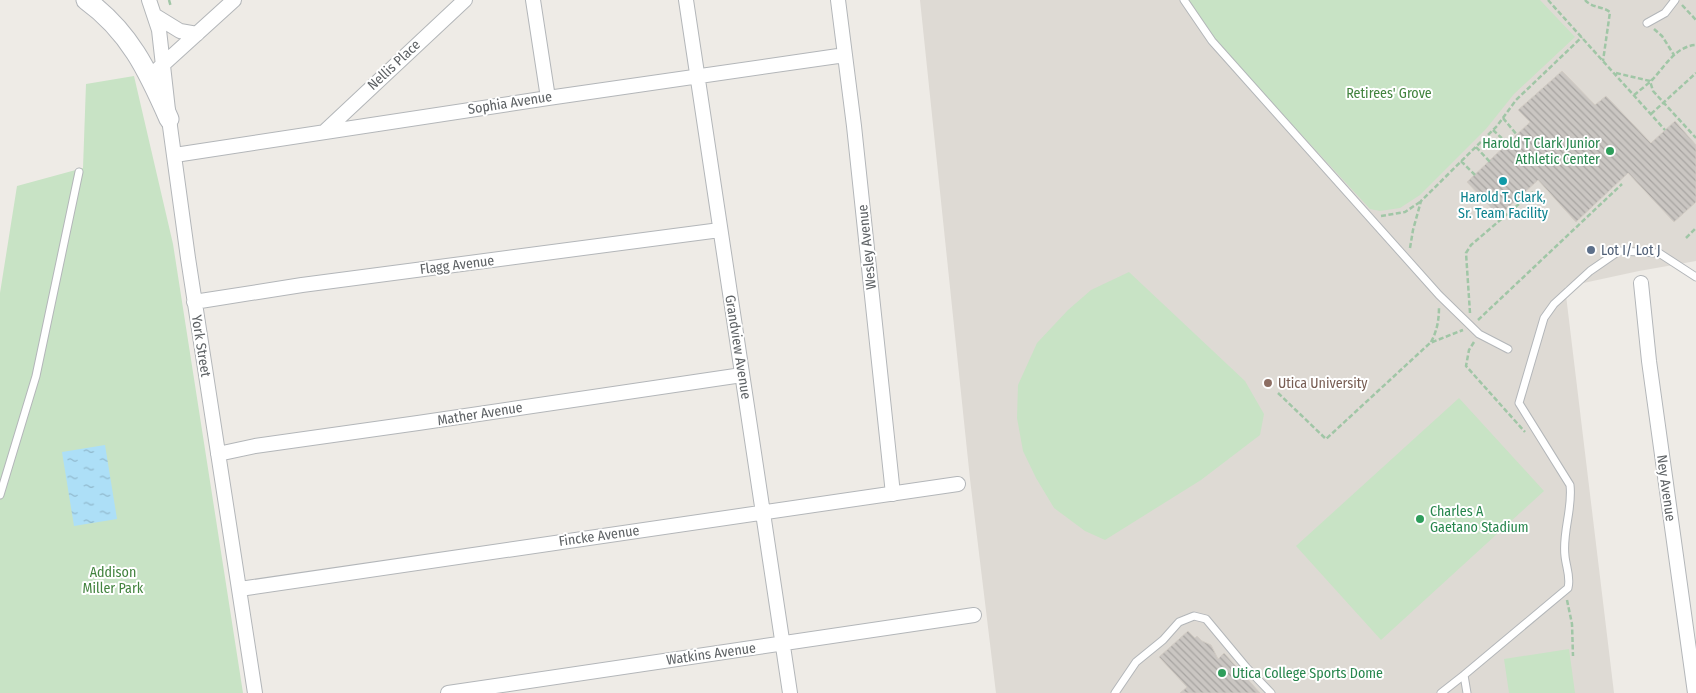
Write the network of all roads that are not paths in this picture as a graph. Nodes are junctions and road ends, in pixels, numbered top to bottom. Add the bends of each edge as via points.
1 (86, 0) edge
2 (150, 0) edge
3 (234, 0) edge
4 (465, 0) edge
5 (533, 0) edge
6 (686, 0) edge
7 (838, 0) edge
8 (1184, 0) edge
9 (1676, 0) edge
10 (154, 14) junction
11 (1647, 23) road end
12 (197, 34) junction
13 (845, 55) junction
14 (157, 70) junction
15 (698, 76) junction
16 (548, 98) junction
17 (169, 119) joint
18 (324, 132) junction
19 (175, 155) junction
20 (79, 172) dead end
21 (720, 230) junction
22 (1696, 277) edge
23 (1641, 283) dead end
24 (194, 302) junction
25 (1508, 349) dead end
26 (742, 375) junction
27 (218, 454) junction
28 (958, 484) dead end
29 (893, 494) junction
30 (0, 495) edge
31 (764, 513) junction
32 (240, 590) junction
33 (974, 615) dead end
34 (783, 643) junction
35 (1464, 675) junction
36 (255, 693) edge
37 (448, 693) edge
38 (790, 693) edge
39 (1115, 693) edge
40 (1271, 693) edge
41 (1441, 693) edge
42 (1467, 693) edge
43 (1695, 693) edge

1 - 14 street via 117,26
2 - 10 street
3 - 12 street
4 - 18 street, Nellis Place
5 - 16 street
6 - 15 street, Grandview Avenue
7 - 13 street, Wesley Avenue
8 - 25 lane via 1212,42 1439,296 1479,334
9 - 11 lane via 1665,13
10 - 12 street via 180,31
10 - 14 street via 159,30
12 - 14 street
13 - 15 street, Sophia Avenue
13 - 29 street, Wesley Avenue
14 - 17 street
15 - 16 street, Sophia Avenue
15 - 21 street, Grandview Avenue
16 - 18 street, Sophia Avenue
17 - 19 street, York Street
18 - 19 street, Sophia Avenue
19 - 24 street, York Street
20 - 30 lane via 36,376
21 - 24 street, Flagg Avenue
21 - 26 street, Grandview Avenue
22 - 35 lane via 1659,253 1619,251 1590,271 1554,304 1544,318 1518,403 1570,485 1572,499 1564,539 1570,581 1565,591
23 - 43 street, Ney Avenue
24 - 27 street, York Street
26 - 27 street, Mather Avenue
26 - 31 street, Grandview Avenue
27 - 32 street, York Street
28 - 29 street, Fincke Avenue
29 - 31 street, Fincke Avenue
31 - 32 street, Fincke Avenue
31 - 34 street, Grandview Avenue
32 - 36 street, York Street
33 - 34 street, Watkins Avenue
34 - 37 street, Watkins Avenue
34 - 38 street, Grandview Avenue
35 - 41 lane
35 - 42 lane
39 - 40 lane via 1136,662 1179,622 1194,616 1206,619

